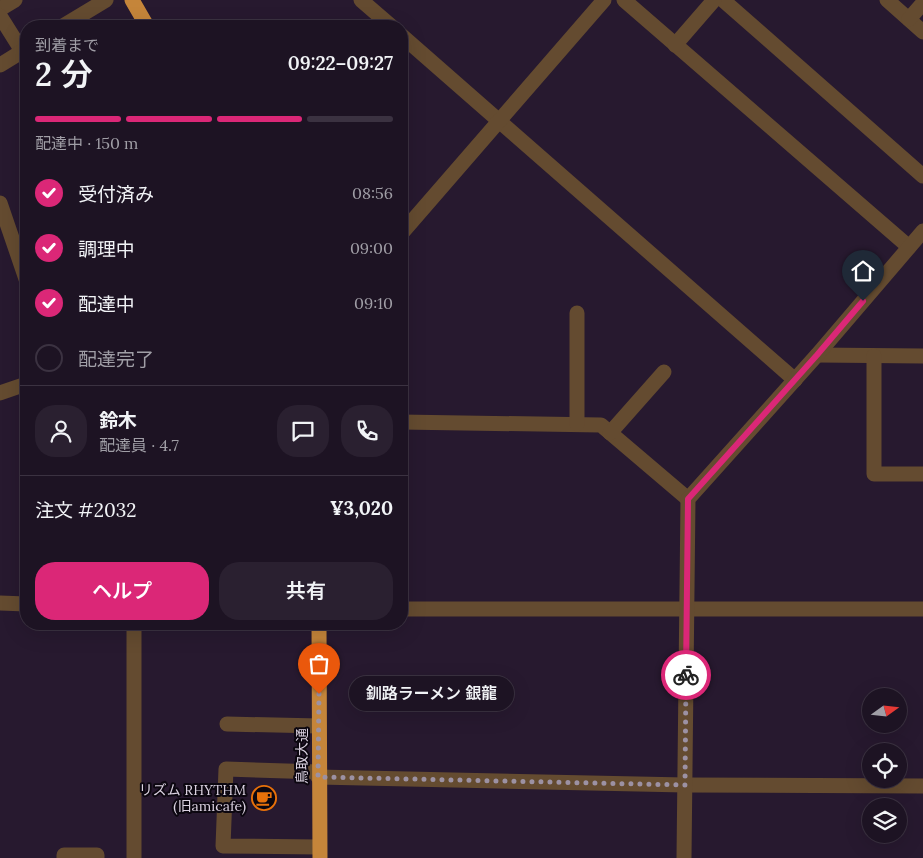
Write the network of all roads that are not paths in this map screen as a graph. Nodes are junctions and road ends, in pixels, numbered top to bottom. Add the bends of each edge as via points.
1 (15, 0) edge
2 (106, 0) edge
3 (132, 0) edge
4 (361, 0) edge
5 (604, 0) edge
6 (624, 0) edge
7 (714, 0) edge
8 (722, 0) edge
9 (887, 0) edge
10 (923, 3) edge
11 (0, 9) edge
12 (0, 16) edge
13 (909, 19) junction
14 (73, 20) edge
15 (144, 20) edge
16 (384, 20) edge
17 (923, 32) edge
18 (408, 41) edge
19 (20, 44) edge
20 (675, 45) junction
21 (20, 52) edge
22 (0, 65) edge
23 (499, 122) junction
24 (923, 176) edge
25 (0, 203) edge
26 (408, 226) edge
27 (918, 238) edge
28 (20, 261) edge
29 (578, 314) dead end
30 (817, 355) junction
31 (874, 356) junction
32 (923, 356) edge
33 (664, 372) dead end
34 (794, 380) junction
35 (20, 386) edge
36 (0, 393) edge
37 (408, 422) edge
38 (577, 424) junction
39 (610, 433) junction
40 (923, 474) edge
41 (688, 499) junction
42 (0, 603) edge
43 (20, 604) edge
44 (408, 609) edge
45 (923, 609) edge
46 (687, 610) junction
47 (134, 630) edge
48 (319, 630) edge
49 (227, 724) dead end
50 (319, 726) junction
51 (318, 774) junction
52 (685, 785) junction
53 (923, 786) edge
54 (320, 853) edge
55 (64, 858) edge
56 (97, 858) edge
57 (134, 858) edge
58 (684, 858) edge

1 - 11 street
2 - 14 street
3 - 15 highway
4 - 16 street
5 - 23 street
6 - 20 street
7 - 20 street
8 - 24 street
9 - 13 street
10 - 13 street
12 - 19 street
13 - 17 street
18 - 23 street
20 - 27 street
21 - 22 street
23 - 26 street
23 - 34 street
25 - 28 street
27 - 30 street
29 - 38 street
30 - 31 street
30 - 34 street
31 - 32 street
31 - 40 street via 874,474
33 - 39 street
34 - 41 street
35 - 36 street
37 - 38 street
38 - 39 street via 600,425
39 - 41 street
41 - 46 street
42 - 43 street
44 - 46 street
45 - 46 street
46 - 52 street
47 - 57 street
48 - 50 highway, 鳥取大通
49 - 50 street
50 - 51 highway, 鳥取大通
51 - 52 street
51 - 54 highway, 鳥取大通
51 - 54 street via 226,769 223,846
52 - 53 street
52 - 58 street
55 - 56 street via 64,855 97,855

